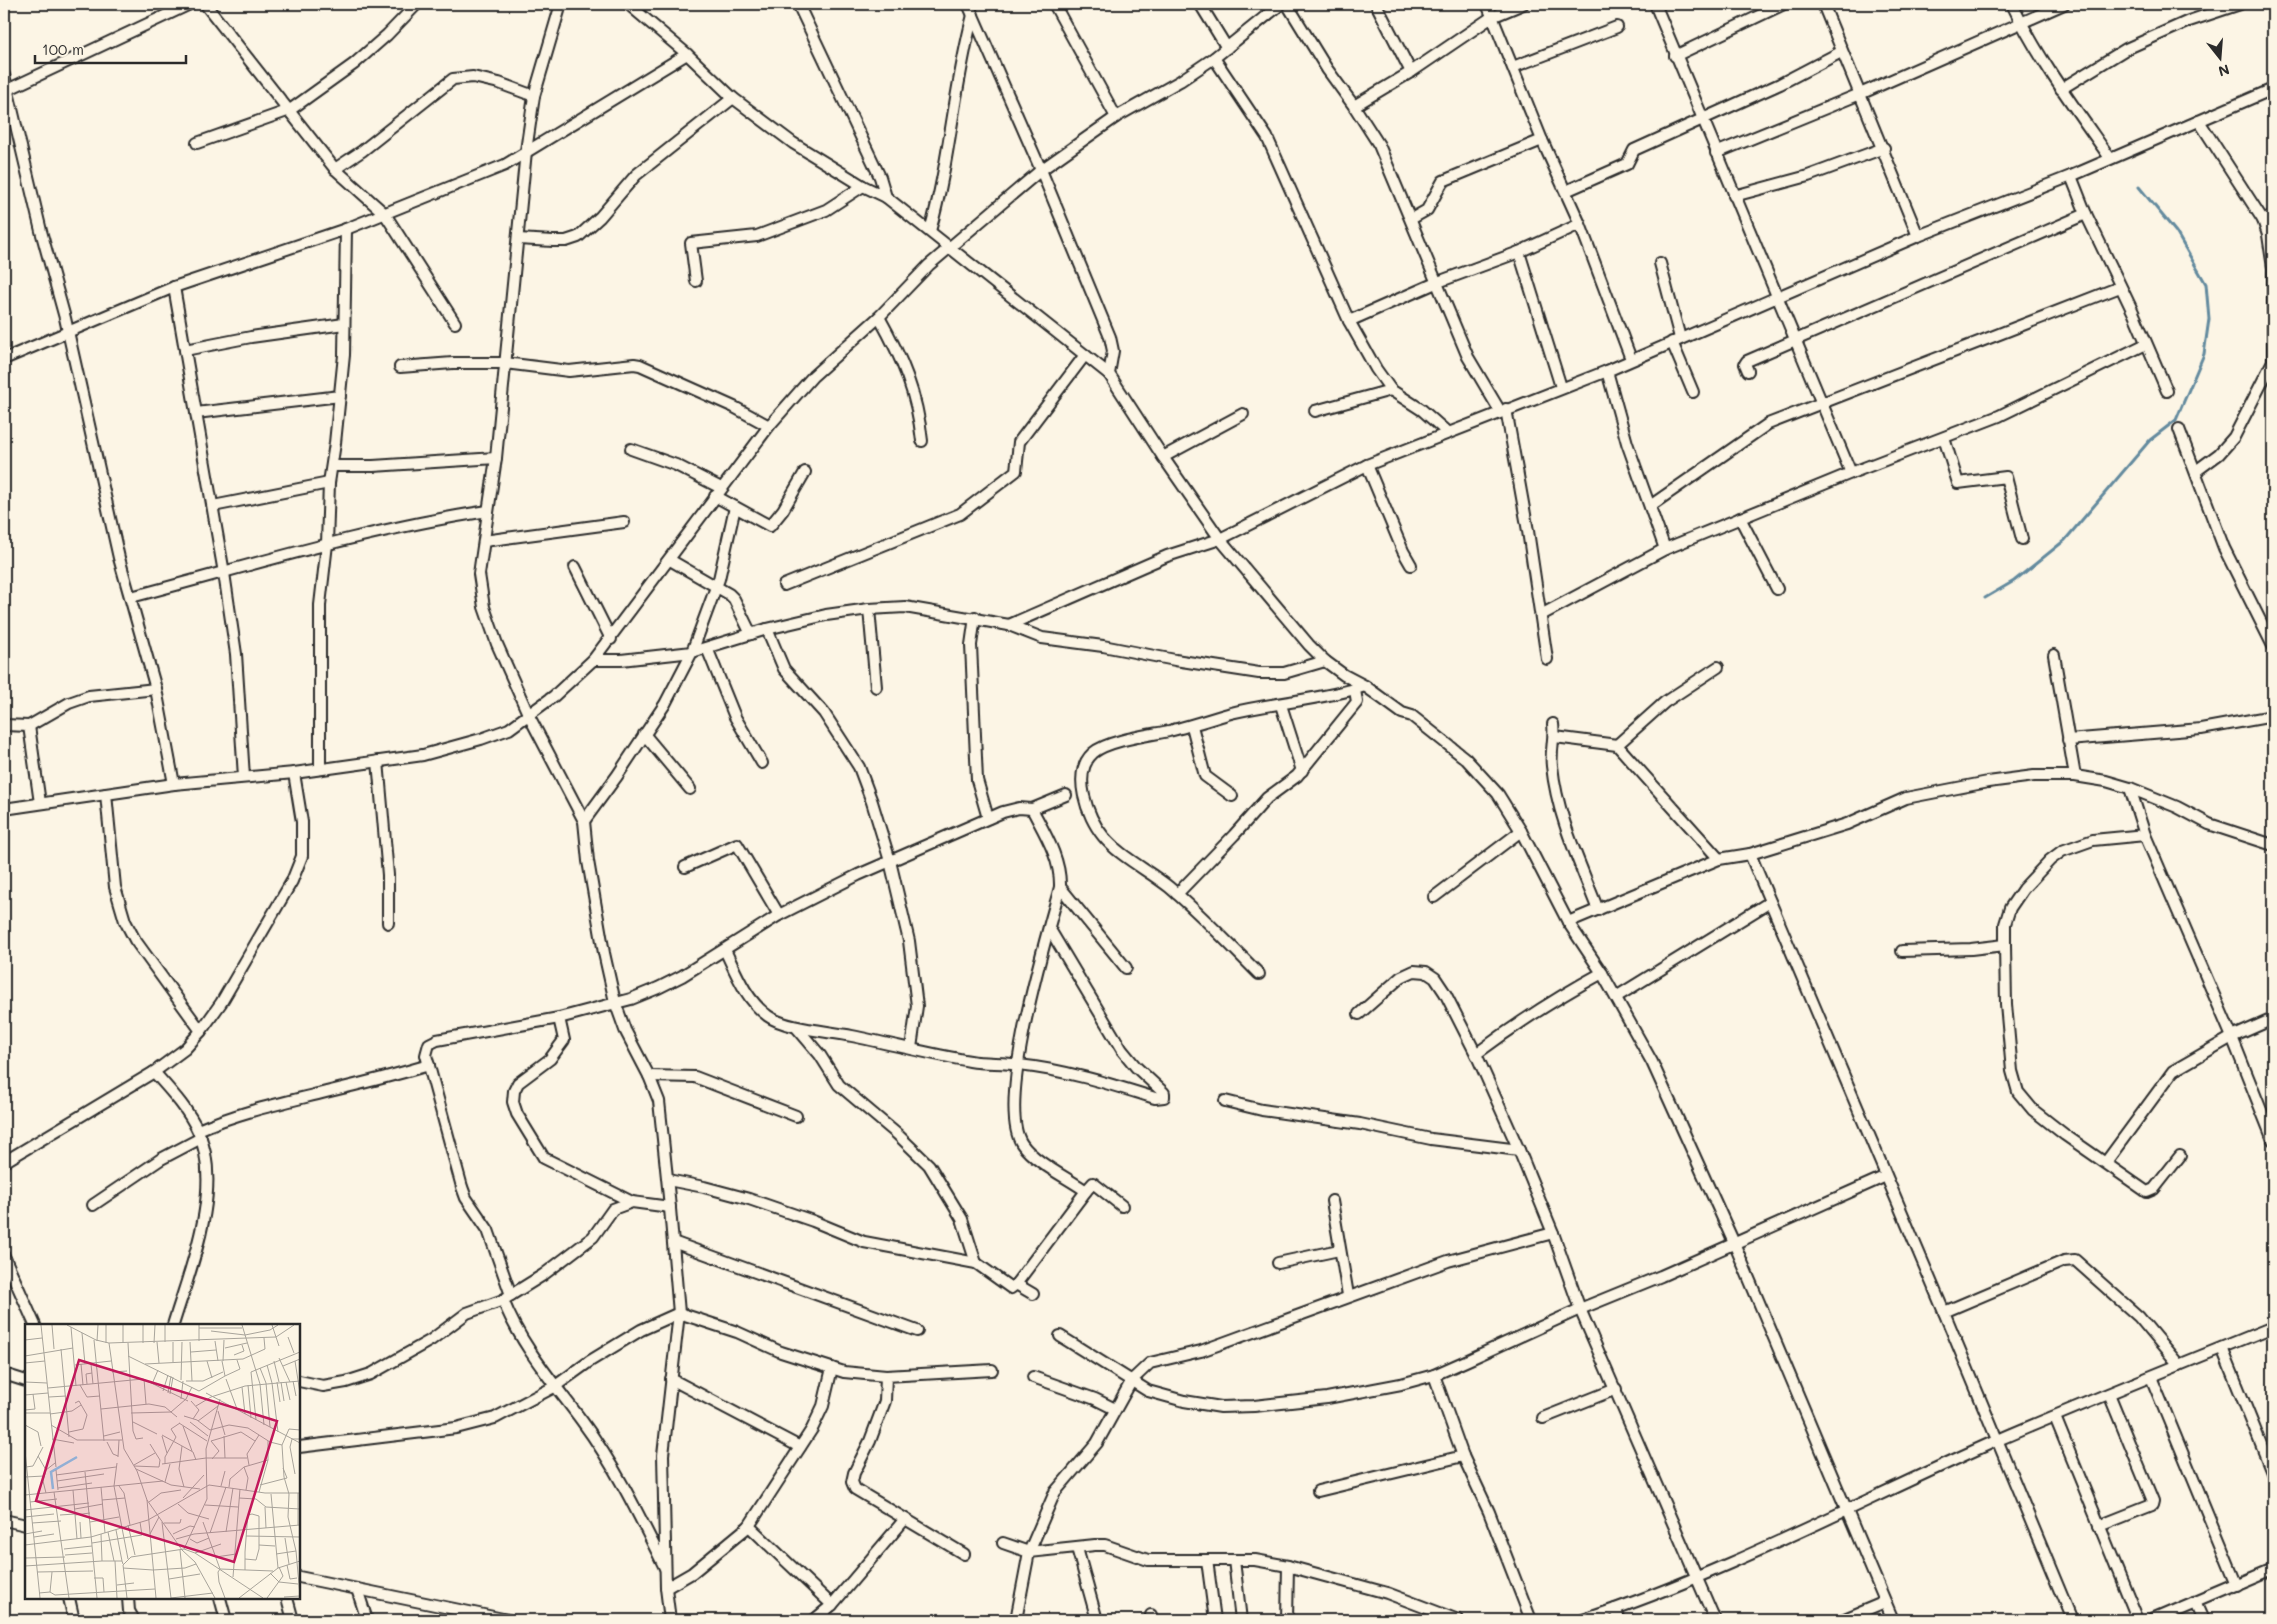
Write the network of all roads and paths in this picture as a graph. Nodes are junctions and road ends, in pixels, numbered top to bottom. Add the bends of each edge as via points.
1 (190, 4) edge
2 (205, 4) edge
3 (417, 4) edge
4 (560, 4) edge
5 (628, 4) edge
6 (798, 4) edge
7 (968, 4) edge
8 (1054, 4) edge
9 (1200, 4) edge
10 (1282, 4) edge
11 (1287, 4) edge
12 (1376, 4) edge
13 (1487, 4) edge
14 (1523, 4) edge
15 (1655, 4) edge
16 (1784, 4) edge
17 (1823, 4) edge
18 (2012, 4) edge
19 (2064, 4) edge
20 (2240, 4) edge
21 (973, 15) junction
22 (1492, 17) junction
23 (2021, 23) junction
24 (1617, 27) dead end
25 (1227, 48) junction
26 (1841, 52) junction
27 (687, 54) junction
28 (1675, 56) junction
29 (1214, 58) junction
30 (1513, 67) junction
31 (1410, 72) junction
32 (4, 75) edge
33 (2062, 89) junction
34 (2273, 89) edge
35 (7, 90) junction
36 (1860, 94) junction
37 (534, 96) junction
38 (733, 98) junction
39 (1354, 106) junction
40 (290, 110) junction
41 (1116, 117) junction
42 (1702, 119) junction
43 (2199, 121) junction
44 (9, 122) edge
45 (1542, 140) junction
46 (197, 144) dead end
47 (1884, 148) junction
48 (526, 151) junction
49 (1716, 153) junction
50 (2110, 158) junction
51 (335, 169) junction
52 (1041, 170) junction
53 (2071, 176) junction
54 (863, 186) junction
55 (1566, 191) junction
56 (1734, 196) junction
57 (886, 197) junction
58 (386, 214) junction
59 (2086, 214) junction
60 (2273, 215) edge
61 (1411, 219) junction
62 (2263, 220) junction
63 (1580, 224) junction
64 (346, 229) junction
65 (930, 231) junction
66 (1918, 236) junction
67 (518, 239) junction
68 (949, 247) junction
69 (1519, 252) junction
70 (1660, 262) dead end
71 (2273, 269) edge
72 (696, 281) dead end
73 (1438, 282) junction
74 (174, 287) junction
75 (2120, 287) junction
76 (1777, 297) junction
77 (2273, 297) edge
78 (878, 317) junction
79 (1349, 321) junction
80 (455, 323) dead end
81 (344, 324) junction
82 (67, 331) junction
83 (1794, 339) junction
84 (1676, 340) junction
85 (2146, 344) junction
86 (185, 350) junction
87 (1085, 355) junction
88 (4, 359) edge
89 (1631, 359) junction
90 (2273, 361) edge
91 (505, 364) junction
92 (400, 367) dead end
93 (1606, 371) junction
94 (1748, 372) dead end
95 (1109, 374) junction
96 (1562, 387) junction
97 (1391, 390) junction
98 (2167, 391) dead end
99 (1693, 392) dead end
100 (340, 396) junction
101 (1822, 404) junction
102 (1503, 410) junction
103 (1315, 411) dead end
104 (196, 413) junction
105 (1243, 414) dead end
106 (769, 426) junction
107 (2179, 429) dead end
108 (1448, 433) junction
109 (1944, 438) junction
110 (922, 441) dead end
111 (631, 450) dead end
112 (1163, 457) junction
113 (496, 458) junction
114 (1367, 465) junction
115 (332, 466) junction
116 (2196, 471) junction
117 (805, 472) dead end
118 (1851, 472) junction
119 (329, 483) junction
120 (718, 492) junction
121 (213, 506) junction
122 (1650, 506) junction
123 (735, 507) junction
124 (488, 512) junction
125 (1740, 518) junction
126 (624, 522) dead end
127 (1220, 538) junction
128 (2022, 539) dead end
129 (484, 541) junction
130 (327, 544) junction
131 (1665, 549) junction
132 (670, 560) junction
133 (1411, 565) dead end
134 (574, 567) dead end
135 (224, 573) junction
136 (716, 585) junction
137 (784, 585) dead end
138 (1777, 589) dead end
139 (131, 597) junction
140 (869, 609) junction
141 (1541, 615) junction
142 (975, 617) junction
143 (1009, 624) junction
144 (767, 629) junction
145 (752, 634) junction
146 (611, 639) junction
147 (2273, 646) edge
148 (707, 648) junction
149 (692, 652) junction
150 (2054, 655) dead end
151 (1547, 659) dead end
152 (594, 660) junction
153 (1325, 661) junction
154 (1718, 667) dead end
155 (1365, 686) junction
156 (876, 687) dead end
157 (156, 689) junction
158 (1355, 690) junction
159 (1281, 705) junction
160 (529, 716) junction
161 (2273, 716) edge
162 (1554, 724) dead end
163 (4, 726) edge
164 (29, 726) junction
165 (1192, 726) junction
166 (644, 734) junction
167 (1555, 737) junction
168 (2068, 740) junction
169 (1617, 745) junction
170 (378, 761) junction
171 (762, 763) dead end
172 (320, 769) junction
173 (1302, 771) junction
174 (294, 773) junction
175 (2075, 776) junction
176 (244, 777) junction
177 (174, 784) junction
178 (2130, 788) junction
179 (690, 789) dead end
180 (106, 794) junction
181 (1066, 795) dead end
182 (1232, 796) dead end
183 (40, 803) junction
184 (4, 809) edge
185 (1032, 809) junction
186 (988, 818) junction
187 (584, 821) junction
188 (1521, 831) junction
189 (2145, 835) junction
190 (2273, 845) edge
191 (1750, 854) junction
192 (1719, 859) junction
193 (890, 862) junction
194 (685, 867) dead end
195 (1060, 887) junction
196 (1177, 894) junction
197 (1434, 897) dead end
198 (1770, 902) junction
199 (1598, 910) junction
200 (780, 915) junction
201 (1568, 922) junction
202 (388, 923) dead end
203 (1049, 928) junction
204 (2005, 945) junction
205 (725, 950) junction
206 (1902, 951) dead end
207 (1126, 968) dead end
208 (1602, 973) junction
209 (1259, 974) dead end
210 (1616, 997) junction
211 (615, 1002) junction
212 (1359, 1014) dead end
213 (558, 1018) junction
214 (2273, 1019) edge
215 (797, 1028) junction
216 (200, 1031) junction
217 (2232, 1037) junction
218 (911, 1048) junction
219 (1476, 1054) junction
220 (1018, 1064) junction
221 (429, 1065) junction
222 (154, 1072) junction
223 (649, 1076) junction
224 (1224, 1101) dead end
225 (796, 1116) dead end
226 (199, 1134) junction
227 (2273, 1140) edge
228 (1519, 1150) junction
229 (2180, 1156) dead end
230 (4, 1162) edge
231 (2106, 1162) junction
232 (1886, 1176) junction
233 (668, 1180) junction
234 (1086, 1191) junction
235 (1332, 1201) dead end
236 (632, 1202) junction
237 (93, 1205) dead end
238 (1122, 1206) dead end
239 (670, 1207) junction
240 (1553, 1232) junction
241 (673, 1242) junction
242 (1734, 1242) junction
243 (1339, 1250) junction
244 (4, 1256) edge
245 (976, 1263) junction
246 (1278, 1264) dead end
247 (1016, 1284) junction
248 (1033, 1294) dead end
249 (1348, 1296) junction
250 (507, 1297) junction
251 (1580, 1309) junction
252 (1944, 1312) junction
253 (679, 1313) junction
254 (35, 1324) edge
255 (173, 1324) edge
256 (2273, 1327) edge
257 (917, 1331) dead end
258 (1060, 1336) dead end
259 (2222, 1348) junction
260 (2180, 1365) junction
261 (832, 1368) junction
262 (992, 1370) dead end
263 (4, 1374) edge
264 (1434, 1374) junction
265 (886, 1376) junction
266 (2151, 1377) junction
267 (1033, 1378) dead end
268 (671, 1379) junction
269 (1132, 1380) junction
270 (25, 1381) edge
271 (300, 1381) edge
272 (554, 1387) junction
273 (1616, 1389) junction
274 (2110, 1394) junction
275 (1115, 1409) junction
276 (2055, 1417) junction
277 (1543, 1418) dead end
278 (1998, 1440) junction
279 (300, 1446) edge
280 (800, 1447) junction
281 (1463, 1456) junction
282 (2273, 1474) edge
283 (1318, 1491) dead end
284 (1847, 1510) junction
285 (905, 1519) junction
286 (4, 1520) edge
287 (25, 1525) edge
288 (749, 1526) junction
289 (2099, 1526) junction
290 (1003, 1543) dead end
291 (1077, 1548) junction
292 (1029, 1552) junction
293 (964, 1554) dead end
294 (1207, 1560) junction
295 (1234, 1560) junction
296 (1288, 1566) junction
297 (2273, 1570) edge
298 (667, 1571) junction
299 (1696, 1576) junction
300 (300, 1577) edge
301 (2237, 1585) junction
302 (666, 1588) junction
303 (357, 1589) junction
304 (69, 1599) edge
305 (128, 1599) edge
306 (220, 1599) edge
307 (287, 1599) edge
308 (1885, 1602) junction
309 (2195, 1602) junction
310 (832, 1605) junction
311 (1616, 1610) junction
312 (1429, 1615) edge
313 (464, 1616) edge
314 (74, 1620) edge
315 (134, 1620) edge
316 (226, 1620) edge
317 (293, 1620) edge
318 (367, 1620) edge
319 (508, 1620) edge
320 (670, 1620) edge
321 (814, 1620) edge
322 (1016, 1620) edge
323 (1097, 1620) edge
324 (1215, 1620) edge
325 (1241, 1620) edge
326 (1287, 1620) edge
327 (1458, 1620) edge
328 (1531, 1620) edge
329 (1583, 1620) edge
330 (1620, 1620) edge
331 (1714, 1620) edge
332 (1842, 1620) edge
333 (1893, 1620) edge
334 (2072, 1620) edge
335 (2138, 1620) edge
336 (2153, 1620) edge
337 (2202, 1620) edge

1 - 35 street
2 - 40 street
3 - 40 street via 354,64
4 - 37 street
5 - 27 street
6 - 57 street via 880,177
7 - 21 street
8 - 41 street
9 - 25 street
10 - 25 street
11 - 39 street
12 - 31 street
13 - 22 street
14 - 22 street
15 - 28 street
16 - 28 street
17 - 26 street
18 - 23 street
19 - 23 street
20 - 33 street via 2189,21 2126,49
21 - 52 street
21 - 65 street via 963,50
22 - 30 street
22 - 31 street
23 - 33 street
23 - 36 street
24 - 30 street
25 - 29 street
26 - 36 street
26 - 42 street
27 - 38 street
27 - 48 street
28 - 42 street
29 - 41 street
29 - 79 street via 1267,137
30 - 45 street
31 - 39 street
32 - 35 street
33 - 50 street
34 - 43 street
35 - 44 street
36 - 47 street
36 - 49 street
37 - 48 street
37 - 51 street via 499,83 473,78 453,79
38 - 54 street via 793,143
38 - 67 street via 636,175 578,237 566,241
39 - 61 street via 1378,145
40 - 46 street
40 - 51 street
41 - 52 street
42 - 49 street
42 - 55 street via 1634,150 1627,164
43 - 50 street
43 - 62 street
44 - 82 street
45 - 55 street
45 - 61 street via 1443,181 1432,204
47 - 56 street via 1808,176
47 - 66 street
48 - 58 street via 505,165
48 - 67 street
49 - 56 street
50 - 53 street
51 - 58 street
52 - 68 street
52 - 95 street via 1110,337 1113,351
53 - 59 street
53 - 66 street
54 - 57 street
54 - 72 street via 826,210 757,236 690,243
55 - 63 street
56 - 76 street
57 - 65 street
58 - 64 street
58 - 80 street
59 - 75 street
59 - 83 street
60 - 62 street
61 - 73 street
62 - 71 street
63 - 69 street
63 - 89 street
64 - 74 street
64 - 81 street
65 - 68 street
66 - 76 street
67 - 91 street
68 - 78 street
68 - 87 street
69 - 73 street
69 - 96 street
70 - 84 street
71 - 77 street
73 - 79 street
73 - 102 street via 1468,358
74 - 82 street
74 - 86 street
75 - 85 street
75 - 101 street
76 - 83 street
76 - 84 street
77 - 90 street
78 - 106 street via 813,376
78 - 110 street via 898,351 912,387
79 - 97 street
81 - 86 street
81 - 100 street
82 - 88 street
82 - 139 street via 119,558
83 - 94 street via 1747,361
83 - 101 street
84 - 89 street
84 - 99 street
85 - 98 street
85 - 109 street via 1999,416
86 - 104 street
87 - 95 street
87 - 137 street via 1019,442 1016,471 988,494 960,514
89 - 93 street
90 - 116 street via 2231,441
91 - 92 street via 452,363
91 - 106 street via 557,372 640,365
91 - 113 street
93 - 96 street
93 - 122 street
95 - 112 street
96 - 102 street
97 - 103 street
97 - 108 street via 1422,410
100 - 104 street
100 - 115 street
101 - 118 street
101 - 122 street via 1768,424
102 - 108 street
102 - 141 street
104 - 121 street
105 - 112 street
106 - 120 street
107 - 116 street
108 - 114 street
109 - 118 street
109 - 128 street via 1958,483 2006,477
111 - 120 street via 676,465
112 - 127 street
113 - 115 street
113 - 124 street
114 - 127 street
114 - 133 street
115 - 119 street
116 - 147 street via 2224,548
117 - 123 street via 772,525
118 - 125 street
119 - 121 street
119 - 130 street
120 - 123 street
120 - 132 street
121 - 135 street
122 - 131 street
123 - 136 street
124 - 129 street
124 - 130 street
125 - 131 street
125 - 138 street
126 - 129 street
127 - 143 street via 1167,556
127 - 153 street
129 - 160 street via 480,574 484,606
130 - 135 street
130 - 172 street via 320,605
131 - 141 street
132 - 136 street
132 - 146 street
134 - 146 street
135 - 139 street
135 - 176 street via 236,654
136 - 145 street via 734,599
136 - 149 street
139 - 157 street
140 - 142 street via 904,607
140 - 144 street
140 - 156 street
141 - 151 street
142 - 143 street
142 - 186 street via 971,661 977,780
143 - 153 street via 1042,638 1259,673 1284,673
144 - 145 street
144 - 193 street via 784,668 824,713 859,767
145 - 148 street
146 - 152 street
148 - 149 street
148 - 171 street via 735,717
149 - 152 street
149 - 166 street via 665,704
150 - 168 street
152 - 160 street
153 - 155 street
154 - 169 street via 1665,702
155 - 158 street
155 - 188 street via 1402,713 1412,716 1466,759 1498,794
157 - 164 street via 88,696
157 - 177 street
158 - 159 street
158 - 173 street via 1357,702
159 - 165 street via 1232,713
159 - 173 street
160 - 170 street via 509,729 481,739 423,755
160 - 187 street
161 - 168 street via 2201,728
162 - 167 street
163 - 164 street
164 - 183 street
165 - 182 street via 1205,776
165 - 196 street via 1101,748 1089,758 1082,778 1083,795 1093,822 1110,844
166 - 179 street
166 - 187 street
167 - 169 street
167 - 199 street via 1551,754 1557,799
168 - 175 street
169 - 192 street
170 - 172 street
170 - 202 street via 388,867
172 - 174 street
173 - 196 street via 1267,798
174 - 176 street
174 - 216 street via 302,822 302,856 292,881 221,1004
175 - 178 street
175 - 191 street via 2034,776 1906,798 1847,824
176 - 177 street
177 - 180 street
178 - 189 street
178 - 190 street via 2209,824
180 - 183 street
180 - 216 street via 116,887 124,921
181 - 185 street
183 - 184 street
185 - 186 street via 1019,808
185 - 195 street via 1057,862
186 - 193 street
187 - 211 street via 588,861
188 - 197 street
188 - 201 street
189 - 204 street via 2093,840 2062,851 2050,860 2010,908
189 - 217 street
191 - 192 street
191 - 198 street
192 - 199 street
193 - 200 street
193 - 218 street via 909,941 916,989 916,1020
194 - 200 street via 737,844
195 - 203 street
195 - 207 street
196 - 209 street
198 - 210 street
198 - 232 street
199 - 201 street
200 - 205 street
201 - 208 street
203 - 220 street via 1029,998
203 - 220 street via 1122,1050 1164,1097 1155,1098 1080,1075
204 - 206 street
204 - 231 street via 2006,1004 2012,1071 2018,1092 2033,1110
205 - 211 street via 682,976
205 - 215 street via 752,1000 767,1016
208 - 210 street
208 - 219 street via 1510,1029
210 - 242 street via 1652,1062
211 - 213 street
211 - 223 street via 625,1030
212 - 219 street via 1401,977 1414,971 1426,972 1435,978 1445,994
213 - 221 street via 437,1040 429,1044 427,1050
213 - 236 street via 564,1040 550,1059 518,1083 513,1102 516,1114 544,1158
214 - 217 street
215 - 218 street
215 - 245 street via 839,1085 929,1165 962,1219
216 - 222 street via 185,1049
217 - 227 street
217 - 231 street via 2173,1072
218 - 220 street via 972,1062
219 - 228 street
220 - 234 street via 1014,1115 1015,1129 1022,1144
221 - 226 street via 270,1105 220,1120
221 - 250 street via 462,1187 488,1230
222 - 226 street via 177,1098
222 - 230 street
223 - 225 street via 695,1077
223 - 233 street via 659,1101
224 - 228 street via 1431,1139
226 - 237 street
226 - 255 street via 208,1180 203,1223
228 - 240 street
229 - 231 street via 2154,1190 2147,1192
232 - 242 street
232 - 252 street
233 - 239 street
233 - 245 street via 749,1200 814,1221 864,1242
234 - 238 street via 1093,1183
234 - 247 street
235 - 243 street
236 - 239 street
236 - 250 street via 613,1209 593,1237 543,1275
239 - 241 street
240 - 249 street via 1448,1261
240 - 251 street
241 - 253 street
241 - 257 street
242 - 251 street
242 - 284 street
243 - 246 street
243 - 249 street
244 - 254 street
245 - 247 street via 1011,1288
247 - 248 street
249 - 269 street via 1201,1351 1150,1363
250 - 271 street via 467,1313 431,1340 371,1374 323,1386
250 - 272 street via 522,1341
251 - 264 street
251 - 273 street
252 - 260 street via 2064,1261 2075,1260 2139,1318
252 - 278 street
253 - 261 street
253 - 268 street
253 - 272 street via 632,1335
256 - 259 street
258 - 269 street
259 - 260 street
259 - 282 street
260 - 266 street
261 - 265 street
261 - 280 street via 822,1406
262 - 265 street
263 - 270 street
264 - 269 street via 1401,1384 1327,1398 1221,1407 1184,1401 1148,1390
264 - 281 street
265 - 285 street via 885,1401 852,1482 856,1489
266 - 274 street
266 - 301 street
267 - 275 street
268 - 280 street
268 - 298 street via 663,1455
269 - 275 street
272 - 279 street via 495,1418 456,1428
272 - 298 street via 583,1422 631,1496
273 - 277 street
273 - 299 street
274 - 276 street
274 - 289 street via 2153,1501 2152,1505
275 - 292 street via 1097,1443 1055,1492
276 - 278 street
276 - 289 street
278 - 284 street
278 - 334 street
280 - 288 street
281 - 283 street
281 - 328 street via 1489,1512
284 - 299 street
284 - 308 street
285 - 293 street
285 - 310 street
286 - 287 street
288 - 302 street via 692,1574
288 - 310 street
289 - 335 street
290 - 292 street
291 - 292 street
291 - 294 street via 1105,1545 1148,1560
291 - 323 street
292 - 322 street
294 - 295 street
294 - 324 street
295 - 296 street
295 - 325 street
296 - 312 street via 1387,1593
296 - 326 street
297 - 301 street
298 - 302 street
299 - 311 street
299 - 331 street
300 - 303 street
301 - 309 street
302 - 320 street
303 - 313 street
303 - 318 street
304 - 314 street
305 - 315 street
306 - 316 street
307 - 317 street
308 - 332 street
308 - 333 street
309 - 336 street
309 - 337 street
310 - 321 street
311 - 329 street
311 - 330 street
312 - 327 street
313 - 319 street

